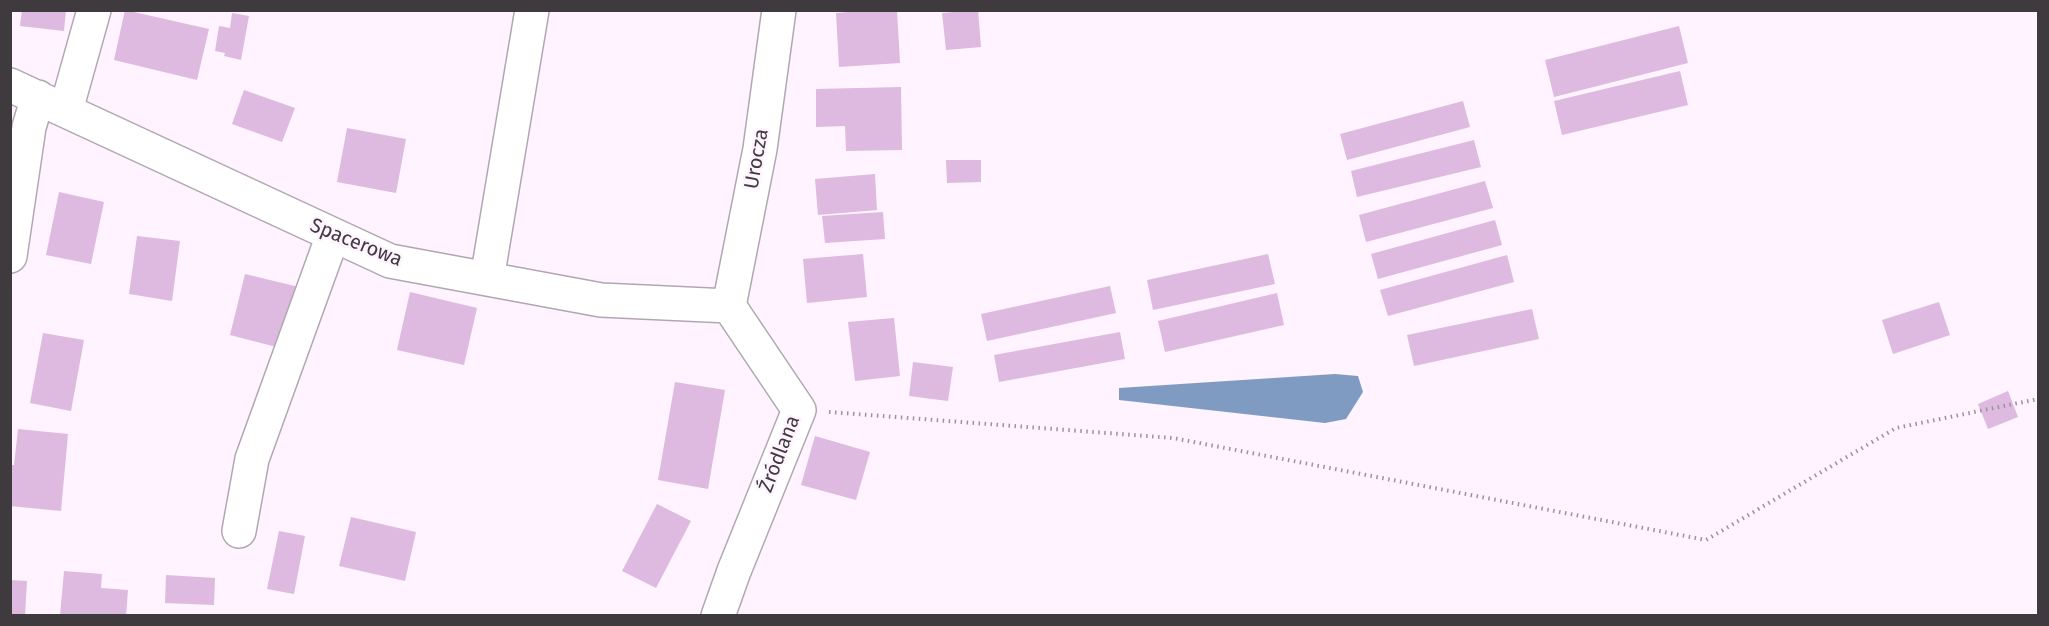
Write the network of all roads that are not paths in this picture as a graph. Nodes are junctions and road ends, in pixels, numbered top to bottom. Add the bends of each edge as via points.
1 (94, 10) edge
2 (532, 10) edge
3 (779, 10) edge
4 (38, 97) edge
5 (333, 235) junction
6 (10, 256) edge
7 (488, 279) junction
8 (729, 306) junction
9 (239, 531) dead end
10 (718, 615) edge

1 - 4 street
2 - 7 street
3 - 8 street, Urocza via 760,149
4 - 5 street, Spacerowa
4 - 6 street via 28,127
5 - 7 street, Spacerowa via 390,261
5 - 9 street via 252,459
7 - 8 street, Spacerowa via 601,300
8 - 10 street, Źródlana via 799,410

